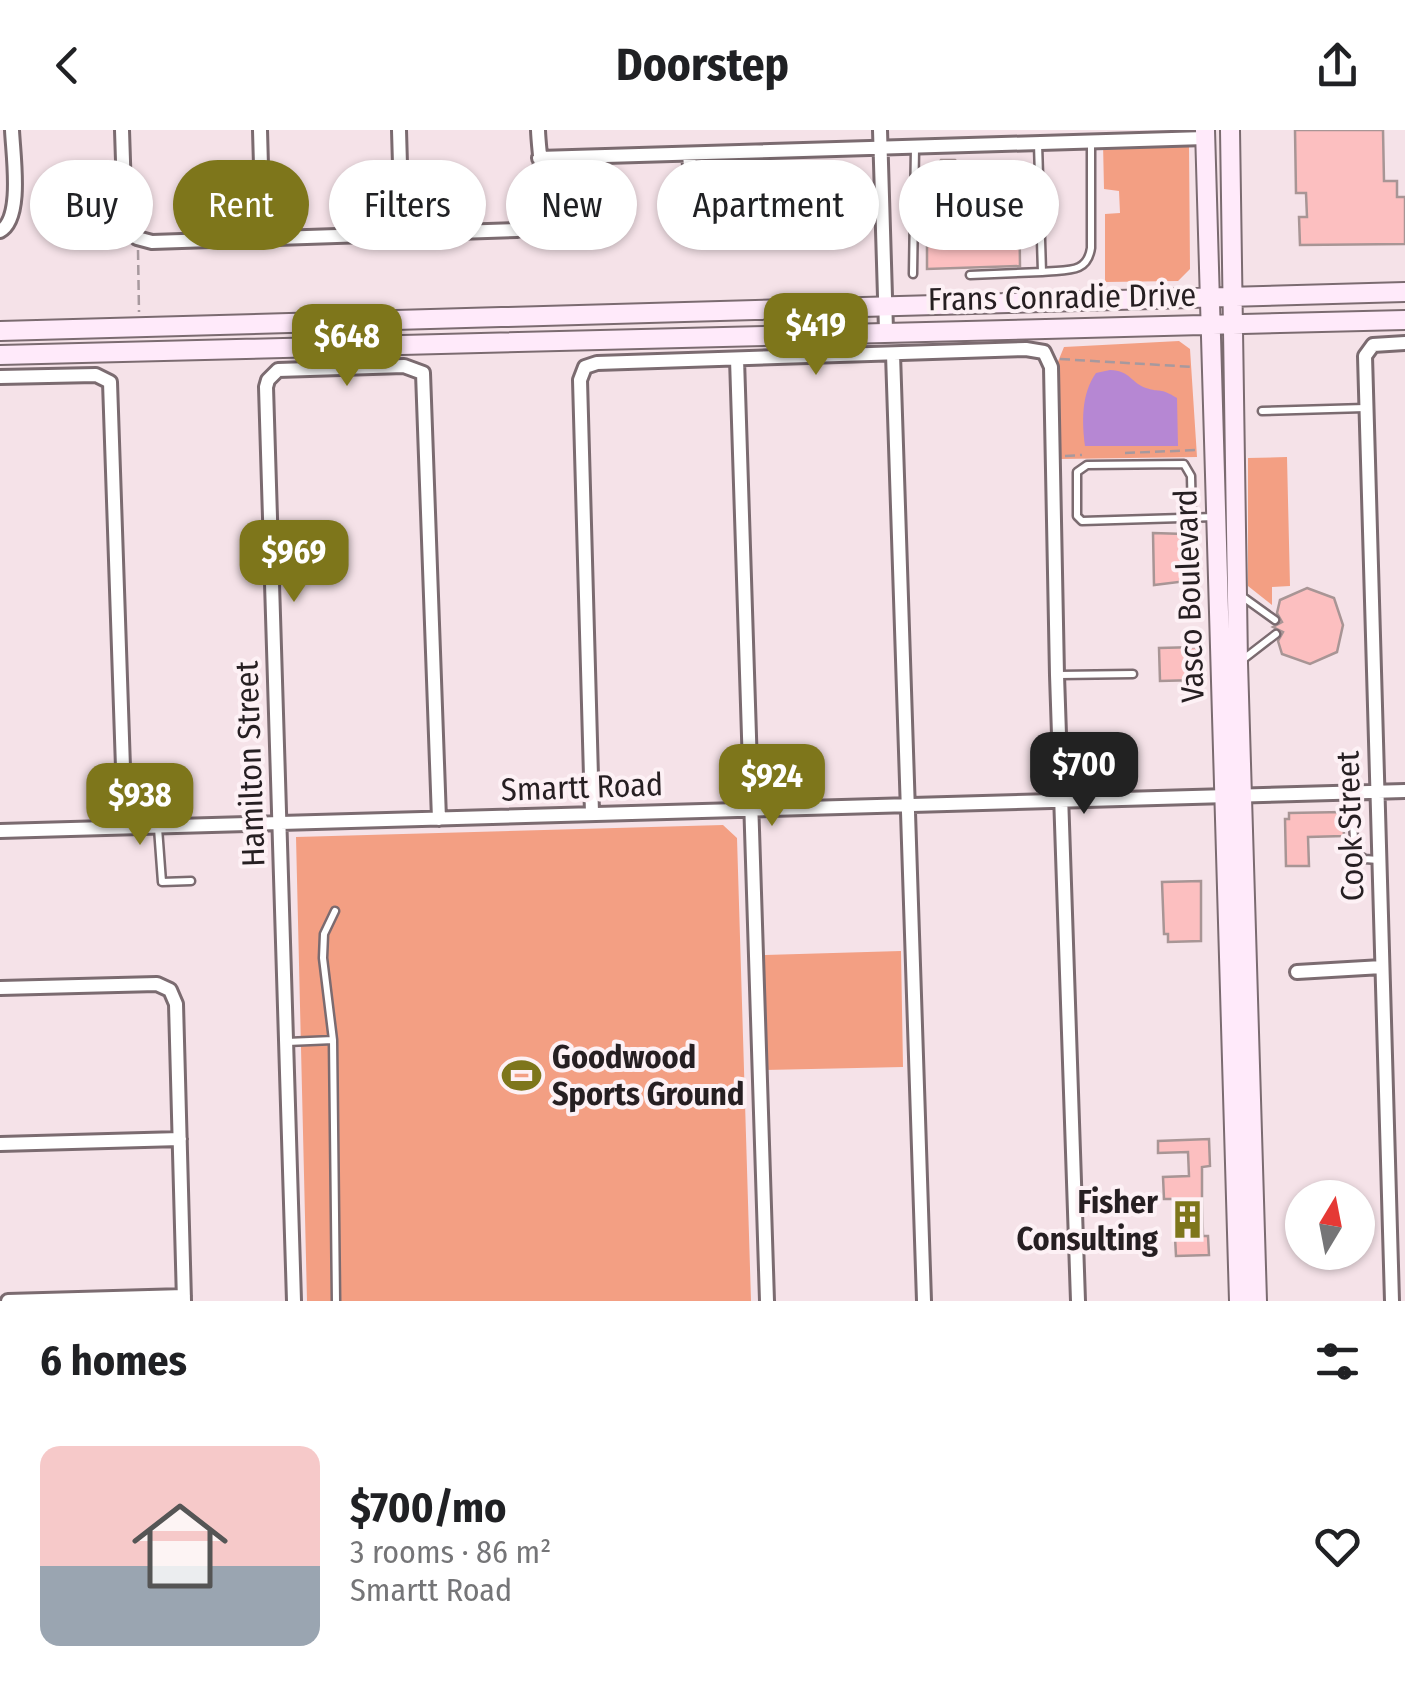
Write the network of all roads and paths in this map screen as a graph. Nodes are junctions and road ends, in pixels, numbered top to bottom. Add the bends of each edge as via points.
1 (12, 130) edge
2 (122, 130) edge
3 (260, 130) edge
4 (399, 130) edge
5 (538, 130) edge
6 (880, 130) edge
7 (1230, 130) edge
8 (1205, 134) edge
9 (1091, 141) junction
10 (1038, 142) junction
11 (915, 148) junction
12 (880, 150) junction
13 (689, 154) junction
14 (539, 158) junction
15 (123, 160) edge
16 (261, 160) edge
17 (400, 160) edge
18 (689, 160) edge
19 (486, 230) edge
20 (0, 231) edge
21 (139, 250) edge
22 (1042, 272) junction
23 (913, 274) dead end
24 (970, 275) dead end
25 (1405, 292) edge
26 (1210, 297) junction
27 (1233, 297) junction
28 (884, 306) junction
29 (139, 313) dead end
30 (1405, 320) edge
31 (1210, 324) junction
32 (1234, 324) junction
33 (886, 330) junction
34 (0, 331) edge
35 (1405, 343) edge
36 (893, 354) junction
37 (0, 355) edge
38 (1047, 355) junction
39 (737, 359) junction
40 (1194, 367) dead end
41 (0, 377) edge
42 (1366, 408) junction
43 (1262, 411) dead end
44 (1216, 517) junction
45 (1192, 518) junction
46 (1238, 594) junction
47 (1275, 620) dead end
48 (1276, 634) dead end
49 (1238, 663) junction
50 (1134, 674) dead end
51 (1057, 676) junction
52 (1405, 791) edge
53 (1376, 792) junction
54 (1351, 793) junction
55 (1233, 795) junction
56 (1063, 801) junction
57 (907, 804) junction
58 (750, 810) junction
59 (592, 814) junction
60 (439, 819) junction
61 (279, 823) junction
62 (158, 826) junction
63 (124, 827) junction
64 (0, 831) edge
65 (1378, 860) junction
66 (191, 881) dead end
67 (335, 911) dead end
68 (1382, 967) junction
69 (1296, 972) dead end
70 (0, 988) edge
71 (333, 1040) junction
72 (286, 1042) junction
73 (180, 1139) junction
74 (0, 1144) edge
75 (184, 1298) edge
76 (8, 1301) edge
77 (294, 1301) edge
78 (336, 1301) edge
79 (766, 1301) edge
80 (924, 1301) edge
81 (1078, 1301) edge
82 (1239, 1301) edge
83 (1257, 1301) edge
84 (1392, 1301) edge

1 - 20 street via 14,209
2 - 15 street
3 - 16 street
4 - 17 street
5 - 14 street
6 - 12 street
7 - 27 main road, Vasco Boulevard
8 - 9 street
8 - 26 main road, Vasco Boulevard
9 - 10 street
9 - 22 lane via 1090,258 1082,268
10 - 11 street
10 - 22 lane
11 - 12 street
11 - 23 lane
12 - 13 street
12 - 28 street
13 - 14 street
13 - 18 street
14 - 19 street via 539,209 532,221
21 - 29 path
22 - 24 lane
25 - 27 main road, Frans Conradie Drive
26 - 27 main road, Frans Conradie Drive
26 - 28 main road, Frans Conradie Drive
26 - 31 main road, Vasco Boulevard
27 - 32 main road, Vasco Boulevard
28 - 33 street
28 - 34 main road, Frans Conradie Drive
30 - 32 main road, Frans Conradie Drive
31 - 32 main road, Frans Conradie Drive
31 - 33 main road, Frans Conradie Drive
31 - 44 main road, Vasco Boulevard
32 - 46 main road, Vasco Boulevard
33 - 37 main road, Frans Conradie Drive
35 - 42 street, Cook Street via 1368,349
36 - 38 street
36 - 39 street
36 - 57 street
38 - 40 path
38 - 51 street
39 - 58 street
39 - 59 street via 598,362 585,367 580,380
41 - 63 street via 96,375 106,378 112,394
42 - 43 lane
42 - 53 street, Cook Street
44 - 45 lane
44 - 55 main road, Vasco Boulevard
45 - 45 lane via 1082,521 1078,472 1086,465 1184,464 1191,476
46 - 47 lane
46 - 49 main road, Vasco Boulevard
48 - 49 lane
49 - 55 main road, Vasco Boulevard
50 - 51 lane
51 - 56 street
52 - 53 street, Smartt Road
53 - 54 street, Smartt Road
53 - 65 street, Cook Street
54 - 55 street, Smartt Road
54 - 65 lane via 1355,853
55 - 56 street, Smartt Road
55 - 82 main road, Vasco Boulevard
55 - 83 main road, Vasco Boulevard
56 - 57 street, Smartt Road
56 - 81 street
57 - 58 street, Smartt Road
57 - 80 street
58 - 59 street, Smartt Road
58 - 79 street
59 - 60 street, Smartt Road
60 - 61 street, Smartt Road
60 - 61 street, Hamilton Street via 424,380 419,370 404,366 278,370 268,380
61 - 62 street, Smartt Road
61 - 72 street, Hamilton Street
62 - 63 street, Smartt Road
62 - 66 lane via 162,882
63 - 64 street, Smartt Road
65 - 68 street, Cook Street
67 - 71 lane via 323,958
68 - 69 street
68 - 84 street, Cook Street
70 - 73 street via 164,985 176,1004
71 - 72 lane
71 - 78 lane
72 - 77 street, Hamilton Street
73 - 74 street
73 - 75 street
75 - 76 street

